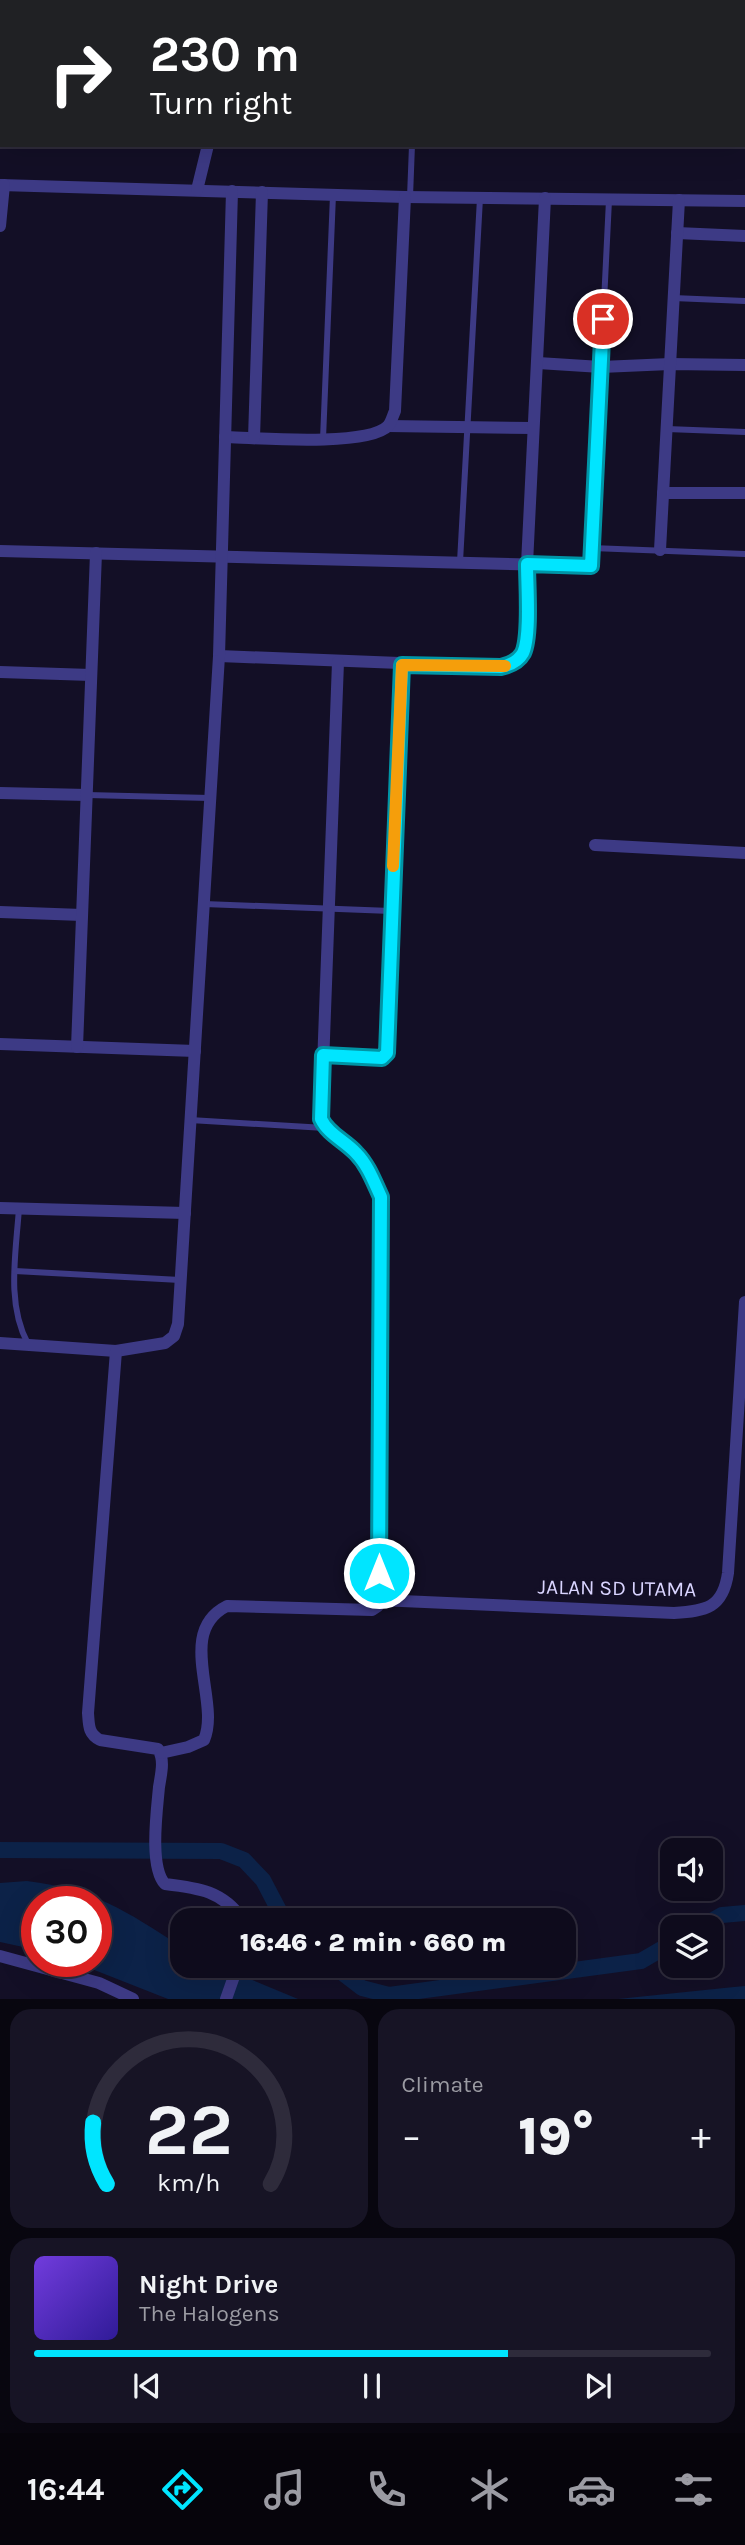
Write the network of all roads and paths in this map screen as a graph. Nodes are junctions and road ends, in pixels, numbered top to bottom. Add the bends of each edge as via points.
1 (208, 147) edge
2 (412, 147) edge
3 (2, 185) edge
4 (197, 190) junction
5 (232, 191) junction
6 (262, 192) junction
7 (333, 195) junction
8 (407, 197) junction
9 (480, 198) junction
10 (545, 198) junction
11 (609, 199) junction
12 (678, 200) junction
13 (745, 201) edge
14 (0, 226) edge
15 (677, 233) junction
16 (745, 236) edge
17 (673, 298) junction
18 (745, 301) edge
19 (538, 363) junction
20 (670, 364) junction
21 (745, 365) edge
22 (601, 368) junction
23 (388, 426) junction
24 (468, 426) junction
25 (533, 428) junction
26 (667, 429) junction
27 (745, 432) edge
28 (225, 437) junction
29 (254, 438) junction
30 (323, 439) junction
31 (663, 493) junction
32 (745, 493) edge
33 (592, 548) junction
34 (0, 551) edge
35 (660, 551) junction
36 (96, 553) junction
37 (745, 554) edge
38 (222, 555) junction
39 (460, 562) junction
40 (527, 564) junction
41 (591, 566) joint
42 (219, 656) junction
43 (338, 662) junction
44 (402, 665) junction
45 (0, 672) edge
46 (91, 675) junction
47 (0, 793) edge
48 (87, 795) junction
49 (210, 798) junction
50 (595, 845) dead end
51 (745, 853) edge
52 (204, 904) junction
53 (329, 908) junction
54 (390, 911) junction
55 (0, 912) edge
56 (82, 915) junction
57 (0, 1044) edge
58 (77, 1047) junction
59 (195, 1051) junction
60 (323, 1055) junction
61 (382, 1058) joint
62 (190, 1119) junction
63 (325, 1128) junction
64 (0, 1208) edge
65 (19, 1208) junction
66 (185, 1213) junction
67 (15, 1271) junction
68 (180, 1280) junction
69 (745, 1302) edge
70 (0, 1343) edge
71 (29, 1346) junction
72 (116, 1351) junction
73 (379, 1600) junction
74 (161, 1753) junction
75 (234, 1908) edge
76 (0, 1956) edge
77 (233, 1978) edge
78 (133, 1999) edge
79 (226, 1999) edge

1 - 4 street
2 - 8 lane
3 - 4 street
3 - 14 street
4 - 5 street
5 - 6 street
5 - 28 street
6 - 7 street
6 - 29 street
7 - 8 street
7 - 30 lane
8 - 9 street
8 - 23 street via 395,411
9 - 10 street
9 - 24 lane
10 - 11 street
10 - 19 street
11 - 12 street
11 - 22 lane
12 - 13 street
12 - 15 street
15 - 16 street
15 - 17 street
17 - 18 lane
17 - 20 street
19 - 22 street
19 - 25 street
20 - 21 street
20 - 22 street
20 - 26 street
22 - 33 lane
23 - 24 street
23 - 30 street via 358,437
24 - 25 street
24 - 39 lane
25 - 40 street
26 - 27 lane
26 - 31 street
28 - 29 street
28 - 38 street
29 - 30 street
31 - 32 street
31 - 35 street
33 - 35 lane
33 - 41 lane
34 - 36 street
35 - 37 lane
36 - 38 street
36 - 46 street
38 - 39 street
38 - 42 street
39 - 40 street
40 - 41 street
40 - 44 street via 526,641 523,654 513,664
42 - 43 street
42 - 49 street
43 - 44 street
43 - 53 street
44 - 54 lane
45 - 46 street
46 - 48 street
47 - 48 street
48 - 49 lane
48 - 56 street
49 - 52 street
50 - 51 street
52 - 53 lane
52 - 59 street
53 - 54 lane
53 - 60 street
54 - 61 lane via 388,1045
55 - 56 street
56 - 58 street
57 - 58 street
58 - 59 street
59 - 62 street
60 - 61 street
60 - 63 street via 321,1119
62 - 63 lane
62 - 66 street
63 - 73 street via 358,1154 381,1197
64 - 65 street
65 - 66 street
65 - 67 lane
66 - 68 street
67 - 68 lane
67 - 71 lane via 16,1312
68 - 72 street via 174,1336 165,1343
69 - 73 street, JALAN SD UTAMA via 728,1573 726,1589 707,1609 674,1613
70 - 71 street
71 - 72 street
72 - 74 street via 90,1732 100,1740 153,1747
73 - 74 street via 372,1610 227,1606 215,1612 202,1633 208,1731 204,1740
74 - 75 street via 156,1867 160,1878 165,1884 218,1894
76 - 78 street via 99,1983
77 - 79 street

